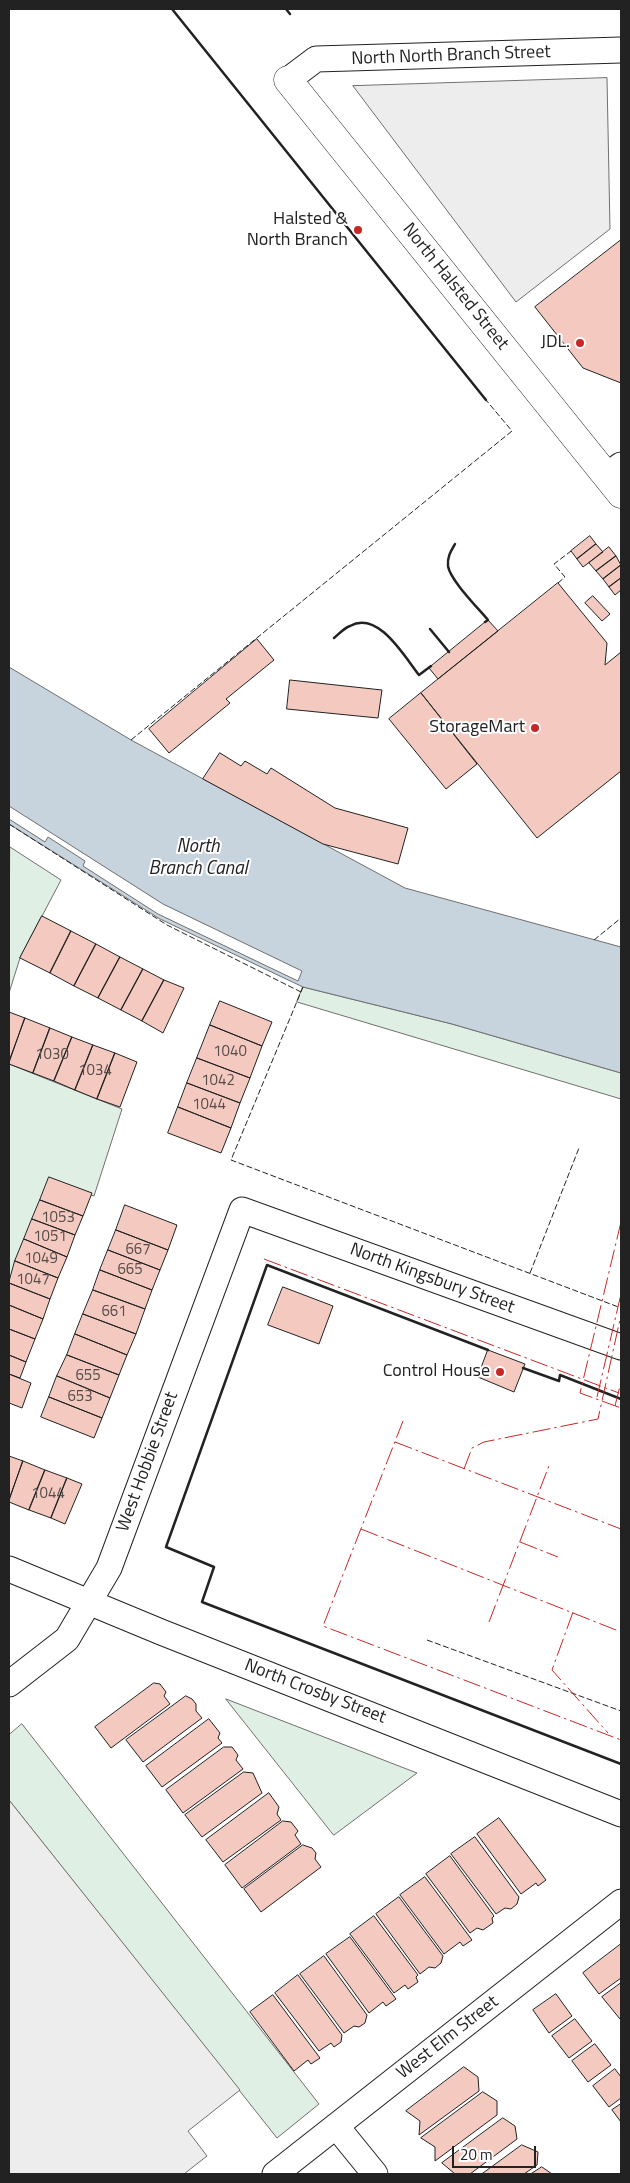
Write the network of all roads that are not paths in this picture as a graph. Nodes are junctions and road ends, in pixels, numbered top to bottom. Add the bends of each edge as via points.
1 (621, 50) edge
2 (288, 80) joint
3 (616, 478) edge
4 (242, 1210) joint
5 (621, 1347) edge
6 (9, 1569) edge
7 (90, 1602) junction
8 (9, 1684) edge
9 (621, 1814) edge
10 (621, 1902) edge
11 (336, 2126) junction
12 (275, 2174) edge
13 (375, 2174) edge

1 - 2 street, North North Branch Street via 316,60
2 - 3 main road, North Halsted Street
4 - 5 street, North Kingsbury Street
4 - 7 street, West Hobbie Street via 113,1558
6 - 7 street, North Crosby Street
7 - 8 street, West Hobbie Street via 67,1639
7 - 9 street, North Crosby Street
10 - 11 street, West Elm Street
11 - 12 street, West Elm Street
11 - 13 street

